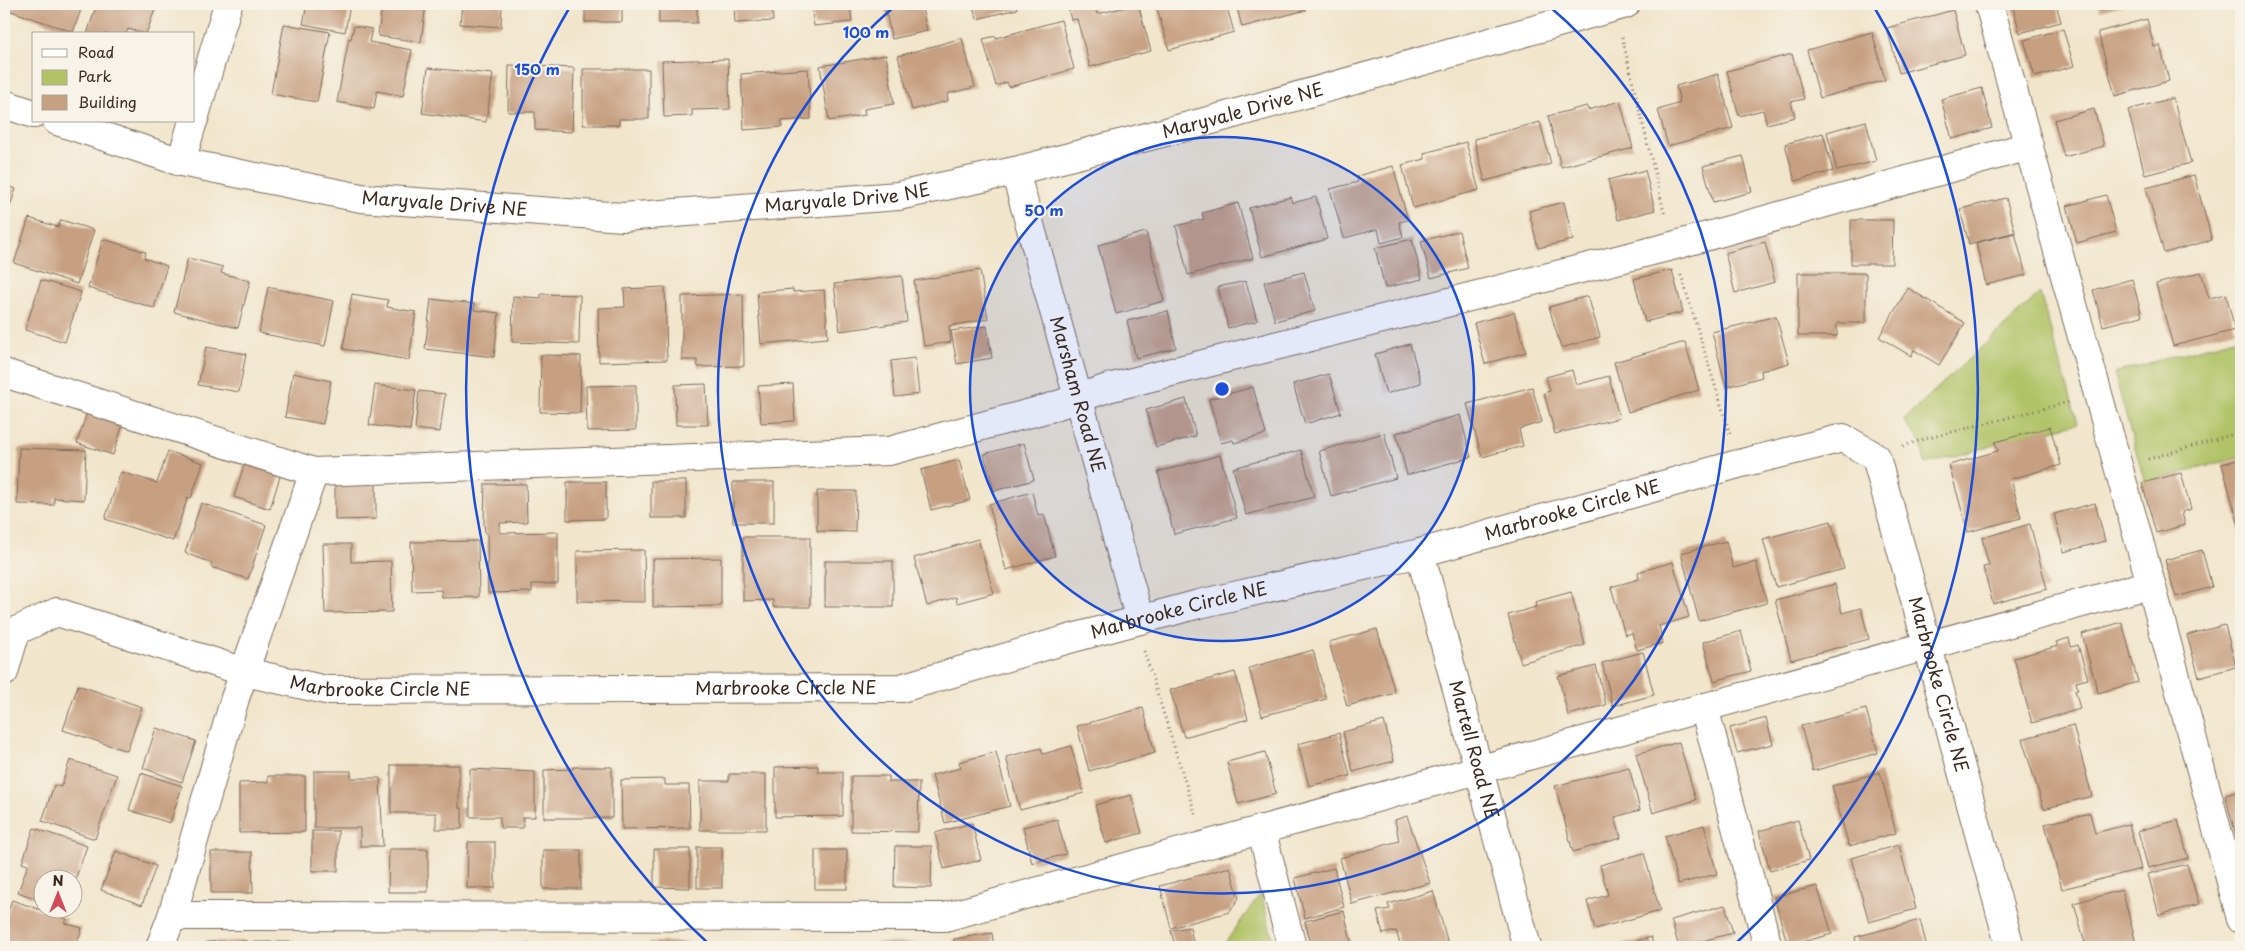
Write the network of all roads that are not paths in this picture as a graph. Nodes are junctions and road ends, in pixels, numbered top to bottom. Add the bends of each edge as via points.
1 (228, 4) edge
2 (1626, 4) edge
3 (1989, 4) edge
4 (4, 104) edge
5 (32, 113) edge
6 (195, 113) edge
7 (60, 122) edge
8 (192, 122) edge
9 (2029, 146) junction
10 (181, 162) junction
11 (1015, 171) junction
12 (4, 373) edge
13 (1077, 399) junction
14 (314, 472) junction
15 (1420, 553) junction
16 (2151, 584) junction
17 (1140, 620) junction
18 (1929, 645) junction
19 (4, 672) edge
20 (245, 672) junction
21 (1704, 707) junction
22 (1478, 770) junction
23 (1261, 829) junction
24 (172, 916) junction
25 (2241, 919) edge
26 (160, 947) edge
27 (1292, 947) edge
28 (1527, 947) edge
29 (1768, 947) edge
30 (2010, 947) edge

1 - 6 street
2 - 11 street, Maryvale Drive NE via 1212,120
3 - 9 street
4 - 5 street
7 - 10 street, Maryvale Drive NE
8 - 10 street
9 - 13 street via 1672,246 1117,386
9 - 16 street
10 - 11 street, Maryvale Drive NE via 361,198 623,217 898,196
11 - 13 street, Marsham Road NE
12 - 14 street
13 - 14 street via 889,451
13 - 17 street, Marsham Road NE
14 - 20 street
15 - 17 street, Marbrooke Circle NE
15 - 18 street, Marbrooke Circle NE via 1842,438 1876,457
15 - 22 street, Martell Road NE
16 - 18 street
16 - 25 street
17 - 20 street, Marbrooke Circle NE via 900,688 326,690
18 - 21 street
18 - 30 street, Marbrooke Circle NE
19 - 20 street, Marbrooke Circle NE via 16,631 57,612
20 - 24 street
21 - 22 street
21 - 29 street
22 - 23 street
22 - 28 street, Martell Road NE
23 - 24 street via 945,917
23 - 27 street
24 - 26 street

